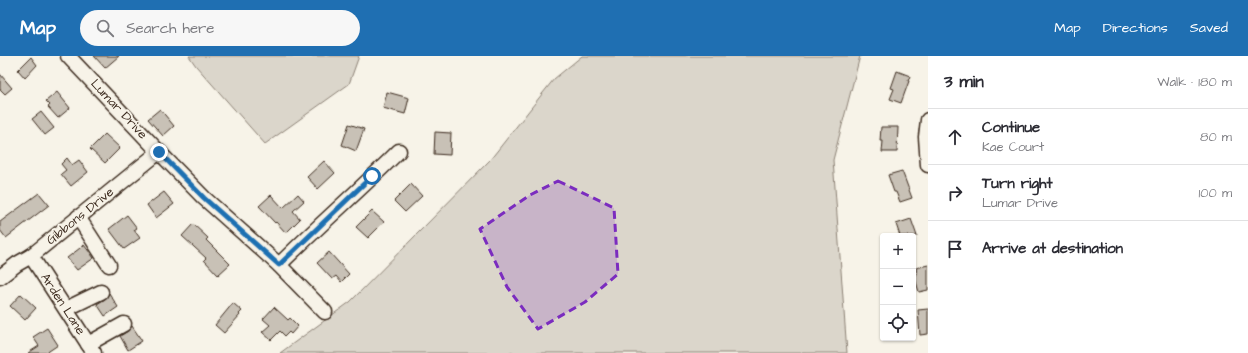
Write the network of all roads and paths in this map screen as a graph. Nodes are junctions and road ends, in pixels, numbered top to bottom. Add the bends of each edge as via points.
1 (68, 56) edge
2 (928, 120) edge
3 (399, 151) dead end
4 (159, 152) junction
5 (928, 165) edge
6 (78, 217) junction
7 (31, 256) junction
8 (109, 265) dead end
9 (279, 265) junction
10 (0, 277) edge
11 (101, 292) dead end
12 (66, 309) junction
13 (325, 312) dead end
14 (124, 324) dead end
15 (91, 349) edge

1 - 4 street, Lumar Drive
2 - 5 street
3 - 9 street
4 - 6 street, Gibbons Drive
4 - 9 street, Lumar Drive via 209,203
6 - 7 street, Gibbons Drive
6 - 8 street
7 - 10 street, Gibbons Drive
7 - 12 street, Arden Lane
9 - 13 street, Lumar Drive
11 - 12 street
12 - 15 street, Arden Lane
14 - 15 street

